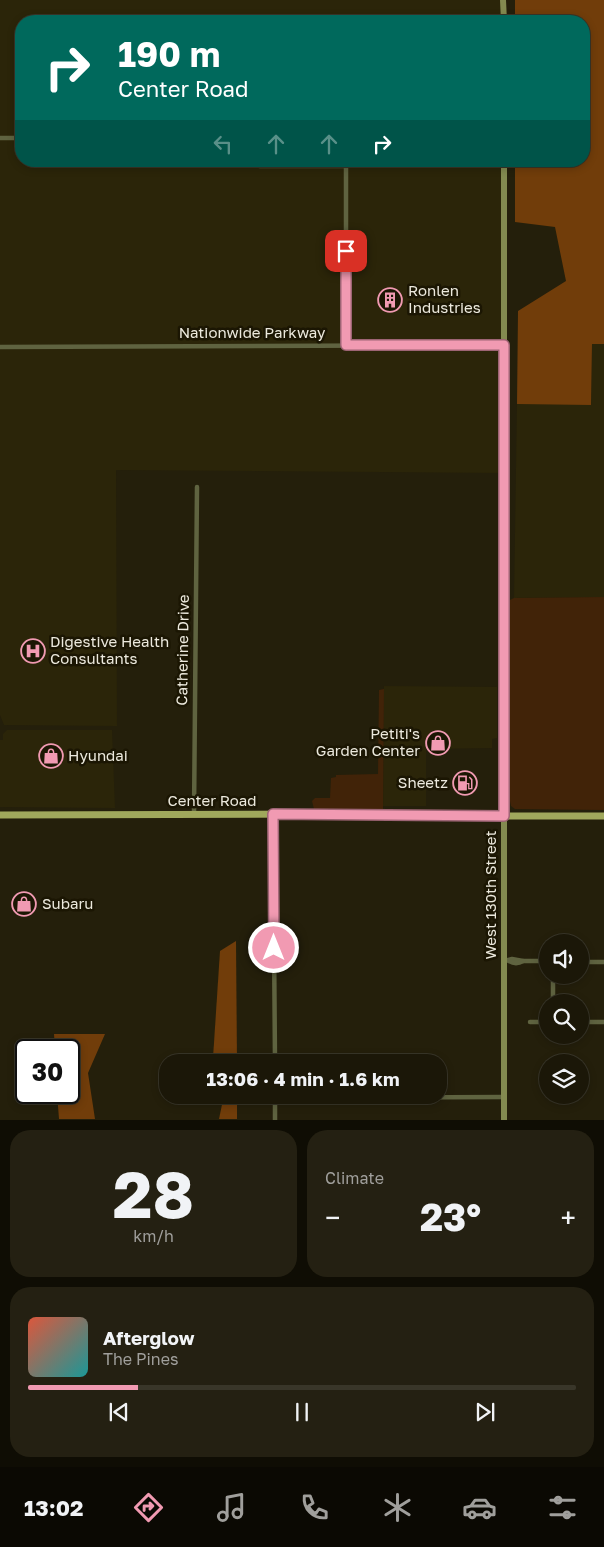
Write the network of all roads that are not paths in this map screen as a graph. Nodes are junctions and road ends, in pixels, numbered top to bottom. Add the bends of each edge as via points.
1 (504, 0) edge
2 (504, 15) edge
3 (0, 138) edge
4 (15, 138) edge
5 (346, 167) edge
6 (504, 167) edge
7 (346, 345) junction
8 (504, 345) junction
9 (0, 347) edge
10 (197, 487) dead end
11 (194, 814) junction
12 (273, 814) junction
13 (0, 815) edge
14 (504, 816) junction
15 (604, 816) edge
16 (506, 961) junction
17 (539, 961) edge
18 (589, 962) edge
19 (604, 962) edge
20 (530, 1022) dead end
21 (539, 1022) edge
22 (589, 1022) edge
23 (604, 1022) edge
24 (275, 1054) edge
25 (447, 1097) edge
26 (504, 1097) junction
27 (275, 1104) edge
28 (275, 1120) edge
29 (504, 1120) edge

1 - 2 main road
3 - 4 street
5 - 7 street
6 - 8 main road, West 130th Street
7 - 8 street, Nationwide Parkway
7 - 9 street, Nationwide Parkway
8 - 14 main road, West 130th Street
10 - 11 street, Catherine Drive
11 - 12 main road, Center Road
11 - 13 main road, Center Road
12 - 14 main road, Center Road
12 - 24 street
14 - 15 main road, Center Road
14 - 16 main road, West 130th Street
16 - 17 street
16 - 26 main road, West 130th Street
18 - 19 street
20 - 21 street
22 - 23 street
25 - 26 street
26 - 29 main road, West 130th Street
27 - 28 street

